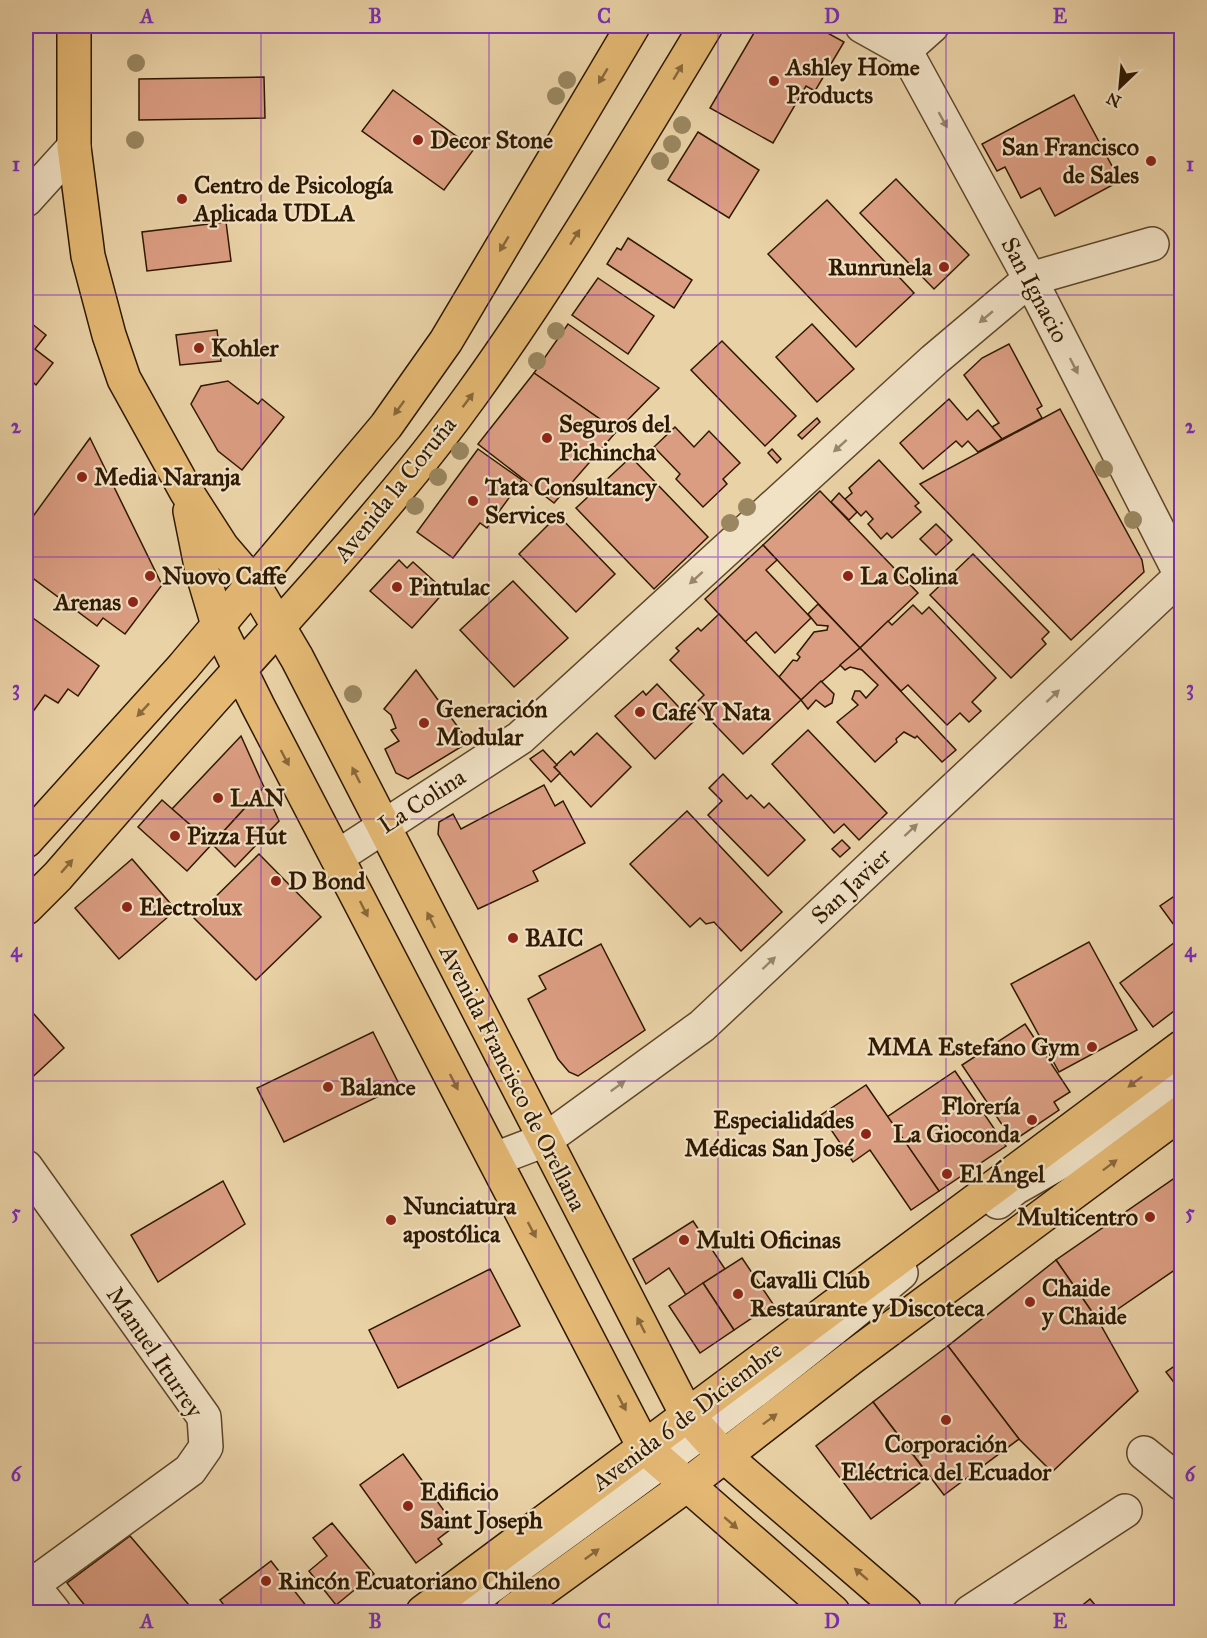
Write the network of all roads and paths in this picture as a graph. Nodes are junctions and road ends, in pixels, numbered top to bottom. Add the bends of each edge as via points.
1 (74, 26) edge
2 (633, 26) edge
3 (706, 26) edge
4 (862, 26) edge
5 (932, 26) edge
6 (905, 50) junction
7 (74, 147) junction
8 (26, 200) edge
9 (1152, 244) dead end
10 (1030, 279) junction
11 (186, 491) junction
12 (1181, 576) edge
13 (252, 582) junction
14 (218, 625) junction
15 (278, 627) junction
16 (240, 668) junction
17 (382, 827) junction
18 (26, 841) edge
19 (337, 857) junction
20 (26, 908) edge
21 (1182, 1047) edge
22 (1182, 1080) edge
23 (1182, 1112) edge
24 (545, 1140) junction
25 (495, 1160) junction
26 (26, 1167) edge
27 (704, 1434) junction
28 (1144, 1453) dead end
29 (653, 1455) junction
30 (1182, 1484) edge
31 (687, 1485) junction
32 (1125, 1511) dead end
33 (29, 1581) edge
34 (54, 1612) edge
35 (423, 1612) edge
36 (455, 1612) edge
37 (515, 1612) edge
38 (833, 1612) edge
39 (906, 1612) edge
40 (970, 1612) edge

1 - 7 main road, Avenida Francisco de Orellana
2 -> 13 main road, Avenida la Coruña via 446,341 386,426
15 -> 3 main road, Avenida la Coruña via 351,546 472,394 621,168
4 - 6 street
5 - 6 street
6 -> 10 street, San Ignacio
7 - 8 street
7 - 11 main road, Avenida Francisco de Orellana via 88,256 108,335 124,379
9 - 10 street, La Colina
10 -> 12 street, San Ignacio
10 -> 17 street, La Colina via 934,360 520,738
11 - 13 main road, Avenida Francisco de Orellana via 222,547
11 - 14 main road, Avenida Francisco de Orellana via 202,571
24 -> 12 street, San Javier via 702,1026
13 - 14 main road, Avenida la Coruña
13 - 15 main road, Avenida Francisco de Orellana
14 - 16 main road, Avenida Francisco de Orellana
14 -> 18 main road, Avenida la Coruña
15 - 16 main road, Avenida la Coruña
17 -> 15 main road, Avenida Francisco de Orellana
16 -> 19 main road, Avenida Francisco de Orellana
20 -> 16 main road, Avenida la Coruña
17 - 19 street, La Colina
24 -> 17 main road, Avenida Francisco de Orellana
19 -> 25 main road, Avenida Francisco de Orellana
21 -> 27 main road, Avenida 6 de Diciembre
22 - 27 street via 1112,1133 1015,1188 904,1270
27 -> 23 main road, Avenida 6 de Diciembre
24 - 25 street, San Javier
27 -> 24 main road, Avenida Francisco de Orellana
25 -> 29 main road, Avenida Francisco de Orellana
26 - 33 street, Manuel Iturrey via 204,1417 206,1447 190,1470
27 - 29 street
27 - 31 main road, Avenida 6 de Diciembre
39 -> 27 main road, Avenida Francisco de Orellana
28 - 30 street
29 - 31 main road, Avenida Francisco de Orellana
29 - 35 main road, Avenida 6 de Diciembre
29 - 36 street
37 -> 31 main road, Avenida 6 de Diciembre
31 -> 38 main road, Avenida Francisco de Orellana
32 - 40 street
33 - 34 street

